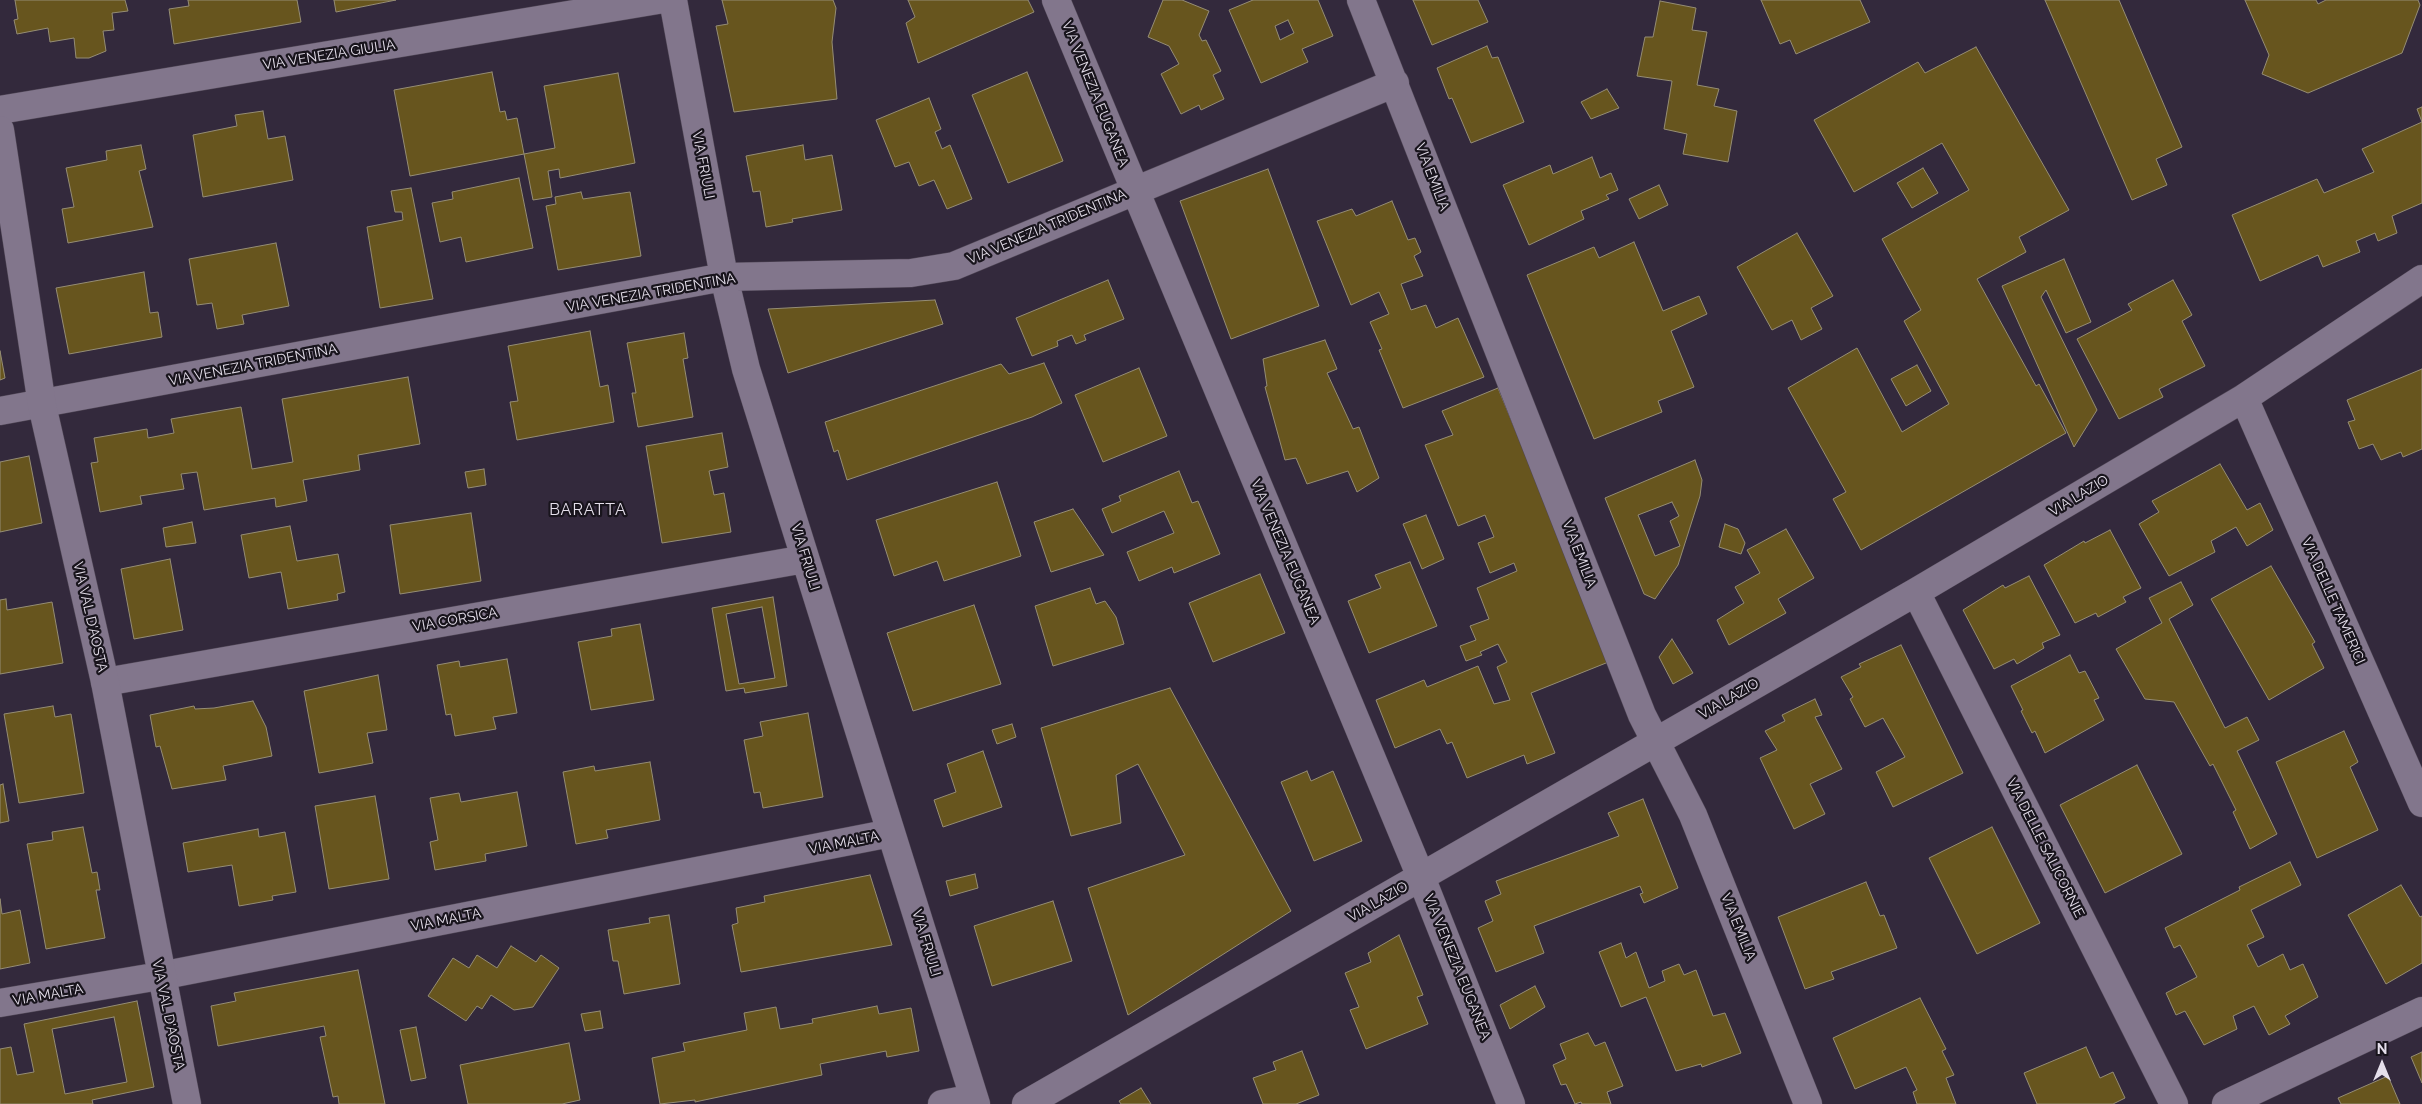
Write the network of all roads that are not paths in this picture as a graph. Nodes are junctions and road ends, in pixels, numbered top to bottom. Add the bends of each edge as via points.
1 (658, 0) edge
2 (673, 0) edge
3 (1056, 0) edge
4 (1361, 0) edge
5 (1395, 83) junction
6 (0, 110) edge
7 (0, 130) edge
8 (1135, 190) junction
9 (724, 277) junction
10 (2422, 279) edge
11 (2244, 398) junction
12 (42, 405) junction
13 (0, 411) edge
14 (805, 559) junction
15 (1916, 592) junction
16 (105, 682) junction
17 (1656, 741) junction
18 (2422, 803) edge
19 (891, 833) junction
20 (1421, 877) junction
21 (160, 976) junction
22 (0, 1003) edge
23 (2422, 1011) edge
24 (975, 1101) edge
25 (187, 1104) edge
26 (942, 1104) edge
27 (1026, 1104) edge
28 (1512, 1104) edge
29 (1808, 1104) edge
30 (2174, 1104) edge
31 (2226, 1104) edge

1 - 6 street, VIA VENEZIA GIULIA
2 - 9 street, VIA FRIULI
3 - 8 street, VIA VENEZIA EUGANEA
4 - 5 street, VIA EMILIA
5 - 8 street, VIA VENEZIA TRIDENTINA
5 - 17 street, VIA EMILIA via 1642,715
7 - 12 street, VIA VAL D'AOSTA
8 - 9 street, VIA VENEZIA TRIDENTINA via 954,266 911,273
8 - 20 street, VIA VENEZIA EUGANEA
9 - 12 street, VIA VENEZIA TRIDENTINA
9 - 14 street, VIA FRIULI via 746,369
10 - 11 street, VIA LAZIO
11 - 15 street, VIA LAZIO
11 - 18 street, VIA DELLE TAMERICI
12 - 13 street, VIA VENEZIA TRIDENTINA
12 - 16 street, VIA VAL D'AOSTA
14 - 16 street, VIA CORSICA
14 - 19 street, VIA FRIULI
15 - 17 street, VIA LAZIO
15 - 30 street, VIA DELLE SALICORNIE
16 - 21 street, VIA VAL D'AOSTA
17 - 20 street, VIA LAZIO
17 - 29 street, VIA EMILIA via 1693,815
19 - 21 street, VIA MALTA
19 - 24 street, VIA FRIULI
20 - 27 street, VIA LAZIO
20 - 28 street, VIA VENEZIA EUGANEA
21 - 22 street, VIA MALTA
21 - 25 street, VIA VAL D'AOSTA
23 - 31 street
24 - 26 street

